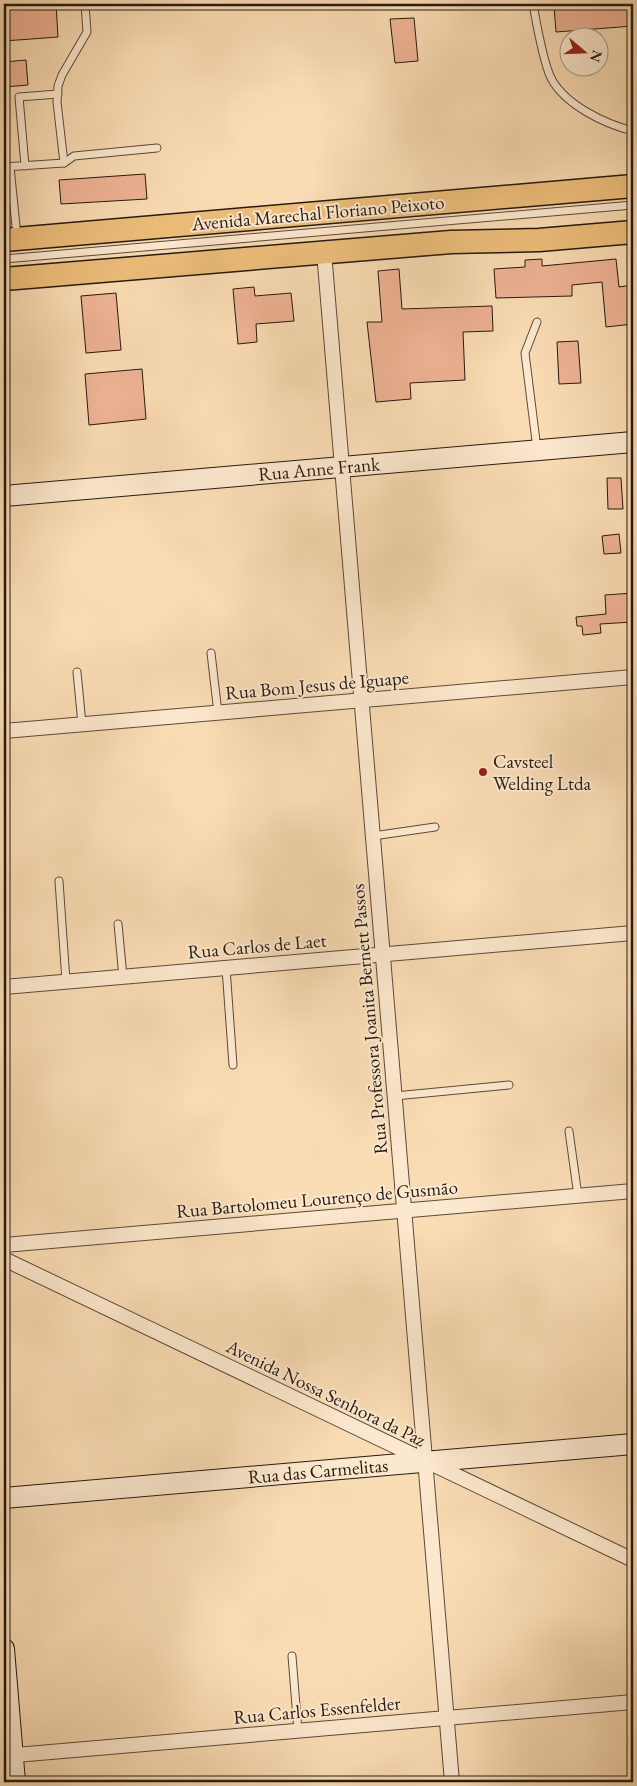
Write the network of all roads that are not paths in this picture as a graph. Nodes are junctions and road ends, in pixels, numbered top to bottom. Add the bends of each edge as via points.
1 (85, 4) edge
2 (533, 4) edge
3 (58, 94) junction
4 (633, 131) edge
5 (156, 148) dead end
6 (64, 162) junction
7 (25, 166) junction
8 (7, 167) edge
9 (633, 186) edge
10 (633, 205) edge
11 (633, 232) edge
12 (10, 239) edge
13 (324, 252) junction
14 (4, 259) edge
15 (4, 279) edge
16 (537, 322) dead end
17 (633, 442) edge
18 (538, 450) junction
19 (342, 467) junction
20 (4, 496) edge
21 (211, 653) dead end
22 (77, 672) dead end
23 (633, 677) edge
24 (361, 700) junction
25 (218, 712) junction
26 (82, 724) junction
27 (4, 731) edge
28 (435, 826) dead end
29 (373, 836) junction
30 (59, 882) dead end
31 (118, 924) dead end
32 (633, 933) edge
33 (383, 954) junction
34 (226, 968) junction
35 (123, 977) junction
36 (66, 982) junction
37 (4, 987) edge
38 (234, 1065) dead end
39 (509, 1085) dead end
40 (395, 1096) junction
41 (568, 1131) dead end
42 (633, 1191) edge
43 (578, 1196) junction
44 (404, 1210) junction
45 (4, 1245) edge
46 (4, 1259) edge
47 (633, 1444) edge
48 (426, 1462) junction
49 (4, 1498) edge
50 (633, 1560) edge
51 (4, 1649) edge
52 (292, 1656) dead end
53 (633, 1702) edge
54 (447, 1718) junction
55 (298, 1731) junction
56 (8, 1756) edge
57 (15, 1782) edge
58 (452, 1782) edge

1 - 3 lane via 88,32 62,75
2 - 4 lane via 551,78 565,97 620,128
3 - 6 lane
3 - 7 lane via 19,97
5 - 6 lane via 74,156
6 - 7 lane
7 - 8 lane
8 - 12 lane
9 - 12 main road, Avenida Marechal Floriano Peixoto
10 - 14 lane
11 - 13 main road, Avenida Marechal Floriano Peixoto
13 - 15 main road, Avenida Marechal Floriano Peixoto
13 - 19 street, Rua Professora Joanita Bernett Passos
16 - 18 lane via 525,352
17 - 18 main road, Rua Anne Frank
18 - 19 main road, Rua Anne Frank
19 - 20 main road, Rua Anne Frank
19 - 24 street, Rua Professora Joanita Bernett Passos
21 - 25 lane
22 - 26 lane
23 - 24 street, Rua Bom Jesus de Iguape
24 - 25 street, Rua Bom Jesus de Iguape
24 - 29 street, Rua Professora Joanita Bernett Passos
25 - 26 street, Rua Bom Jesus de Iguape
26 - 27 street, Rua Bom Jesus de Iguape
28 - 29 lane
29 - 33 street, Rua Professora Joanita Bernett Passos
30 - 36 lane
31 - 35 lane
32 - 33 street, Rua Carlos de Laet
33 - 34 street, Rua Carlos de Laet
33 - 40 street, Rua Professora Joanita Bernett Passos
34 - 35 street, Rua Carlos de Laet
34 - 38 lane
35 - 36 street, Rua Carlos de Laet
36 - 37 street, Rua Carlos de Laet
39 - 40 lane
40 - 44 street, Rua Professora Joanita Bernett Passos
41 - 43 lane
42 - 43 street, Rua Bartolomeu Lourenço de Gusmão
43 - 44 street, Rua Bartolomeu Lourenço de Gusmão
44 - 45 street, Rua Bartolomeu Lourenço de Gusmão
44 - 48 street, Rua Professora Joanita Bernett Passos
46 - 48 street, Avenida Nossa Senhora da Paz
47 - 48 main road, Rua das Carmelitas
48 - 49 main road, Rua das Carmelitas
48 - 50 street, Avenida Nossa Senhora da Paz
48 - 54 street, Rua Professora Joanita Bernett Passos
51 - 56 main road
52 - 55 lane
53 - 54 street, Rua Carlos Essenfelder
54 - 55 street, Rua Carlos Essenfelder
54 - 58 street, Rua Professora Joanita Bernett Passos
55 - 56 street, Rua Carlos Essenfelder
56 - 57 main road

